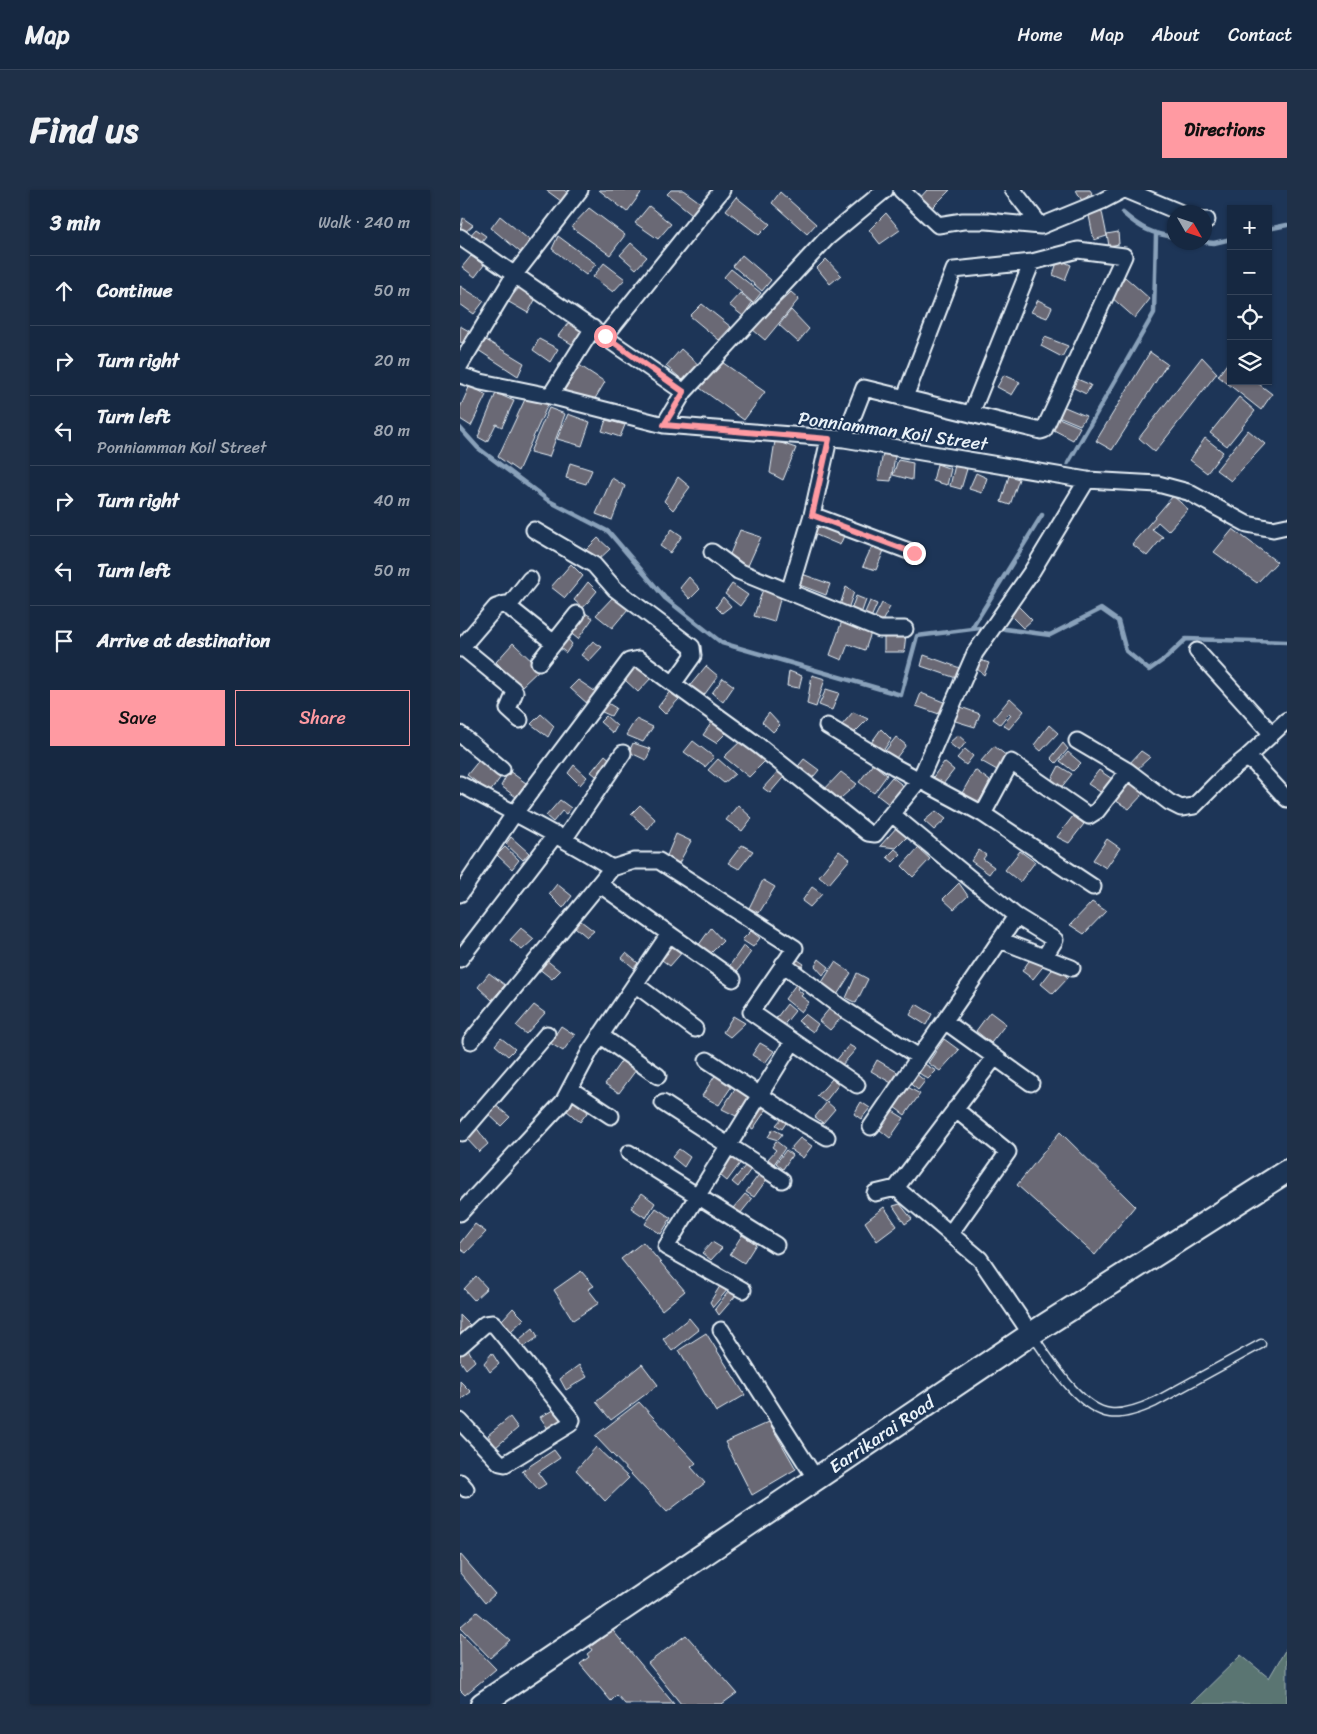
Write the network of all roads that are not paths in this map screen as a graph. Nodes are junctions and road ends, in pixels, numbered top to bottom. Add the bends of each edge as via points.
1 (580, 190) edge
2 (722, 190) edge
3 (885, 190) edge
4 (901, 190) edge
5 (1013, 190) edge
6 (1124, 190) edge
7 (1167, 207) edge
8 (1041, 226) junction
9 (460, 237) edge
10 (1032, 262) junction
11 (515, 274) junction
12 (599, 332) junction
13 (460, 365) edge
14 (460, 375) edge
15 (684, 392) junction
16 (550, 396) junction
17 (905, 397) junction
18 (971, 414) junction
19 (664, 425) junction
20 (836, 439) junction
21 (1087, 480) junction
22 (812, 515) junction
23 (1287, 526) edge
24 (534, 530) dead end
25 (712, 552) dead end
26 (914, 553) dead end
27 (530, 579) dead end
28 (789, 592) junction
29 (508, 607) junction
30 (577, 614) dead end
31 (905, 629) dead end
32 (554, 644) junction
33 (461, 648) edge
34 (1197, 651) dead end
35 (539, 662) dead end
36 (673, 684) junction
37 (520, 720) dead end
38 (1287, 720) edge
39 (826, 726) dead end
40 (460, 734) edge
41 (1272, 734) junction
42 (1077, 741) dead end
43 (623, 753) dead end
44 (1246, 758) junction
45 (502, 769) dead end
46 (1128, 771) junction
47 (920, 780) junction
48 (460, 784) edge
49 (1287, 799) edge
50 (514, 814) junction
51 (983, 814) junction
52 (893, 815) junction
53 (560, 836) junction
54 (612, 868) junction
55 (599, 884) junction
56 (1093, 888) dead end
57 (460, 894) edge
58 (1016, 916) junction
59 (669, 934) junction
60 (1000, 940) junction
61 (1045, 956) junction
62 (460, 959) edge
63 (783, 964) junction
64 (1072, 968) dead end
65 (733, 980) dead end
66 (636, 985) junction
67 (946, 1022) junction
68 (695, 1028) dead end
69 (547, 1034) dead end
70 (600, 1035) junction
71 (471, 1041) dead end
72 (793, 1042) junction
73 (919, 1057) junction
74 (995, 1057) junction
75 (707, 1060) dead end
76 (658, 1076) dead end
77 (1031, 1083) dead end
78 (856, 1085) dead end
79 (570, 1089) junction
80 (761, 1094) junction
81 (663, 1103) dead end
82 (955, 1109) junction
83 (611, 1116) dead end
84 (871, 1127) dead end
85 (460, 1131) edge
86 (827, 1137) dead end
87 (728, 1146) junction
88 (629, 1153) dead end
89 (1287, 1171) edge
90 (782, 1180) dead end
91 (896, 1188) junction
92 (875, 1193) dead end
93 (697, 1197) junction
94 (462, 1207) edge
95 (950, 1234) junction
96 (776, 1245) dead end
97 (743, 1290) dead end
98 (721, 1330) dead end
99 (1031, 1334) junction
100 (1260, 1344) dead end
101 (460, 1346) edge
102 (463, 1432) edge
103 (816, 1479) junction
104 (482, 1704) edge

1 - 11 street
2 - 12 street
3 - 15 street via 827,238
4 - 8 street via 938,225 987,220
5 - 8 street
6 - 7 street
6 - 8 street
9 - 11 street
10 - 17 street via 954,270
10 - 18 street
10 - 18 street via 1078,250 1124,256 1044,430
11 - 12 street
11 - 13 street
12 - 15 street
12 - 16 street
14 - 16 street, Ponniamman Koil Street
15 - 19 street
16 - 19 street, Ponniamman Koil Street
17 - 18 street
17 - 20 street via 864,388
19 - 20 street, Ponniamman Koil Street
20 - 21 street, Ponniamman Koil Street
20 - 22 street
21 - 23 street, Ponniamman Koil Street via 1158,484 1188,492 1248,524 1272,529
21 - 47 street via 1032,571 976,653
22 - 26 street
22 - 28 street
24 - 36 street via 594,565 615,589 692,647 693,656
25 - 28 street via 738,571
27 - 29 street
28 - 31 street via 880,629
29 - 32 street
29 - 33 street via 505,604 496,606
30 - 32 street
32 - 35 street
33 - 37 street via 515,692 508,709
34 - 41 street
36 - 50 street via 639,659 629,661
36 - 52 street via 759,746 868,834 880,831
38 - 41 street
39 - 47 street
40 - 45 street
41 - 44 street
42 - 46 street
43 - 53 street
44 - 46 street via 1194,806 1181,808
44 - 49 street
46 - 51 street via 1097,811 1089,816 1011,762
47 - 51 street
47 - 52 street
48 - 50 street
50 - 53 street
50 - 57 street
51 - 56 street
52 - 58 street
53 - 54 street
53 - 62 street
54 - 55 street
54 - 63 street via 634,861 659,861 795,948
55 - 59 street
55 - 71 street
58 - 60 street
58 - 61 street via 1055,940
59 - 65 street
59 - 66 street
60 - 61 street
60 - 67 street
61 - 64 street
63 - 72 street via 751,1012
63 - 73 street via 839,1006
66 - 68 street
66 - 70 street
67 - 73 street
67 - 74 street
69 - 85 street via 462,1133
70 - 76 street
70 - 79 street
72 - 78 street
72 - 80 street
73 - 84 street
74 - 77 street
74 - 82 street
75 - 80 street
79 - 83 street
79 - 94 street via 562,1102
80 - 86 street
80 - 87 street
81 - 87 street
82 - 91 street
82 - 95 street via 1008,1152
87 - 90 street
87 - 93 street
88 - 93 street
89 - 99 main road, Earrikarai Road
91 - 92 street
91 - 95 street
93 - 96 street
93 - 97 street via 666,1248
95 - 99 street via 980,1259
98 - 103 street
99 - 100 lane via 1072,1389 1097,1408 1111,1413 1137,1410 1155,1402
99 - 103 main road, Earrikarai Road
101 - 102 street via 485,1324 493,1323 572,1420 505,1464
103 - 104 main road, Earrikarai Road

